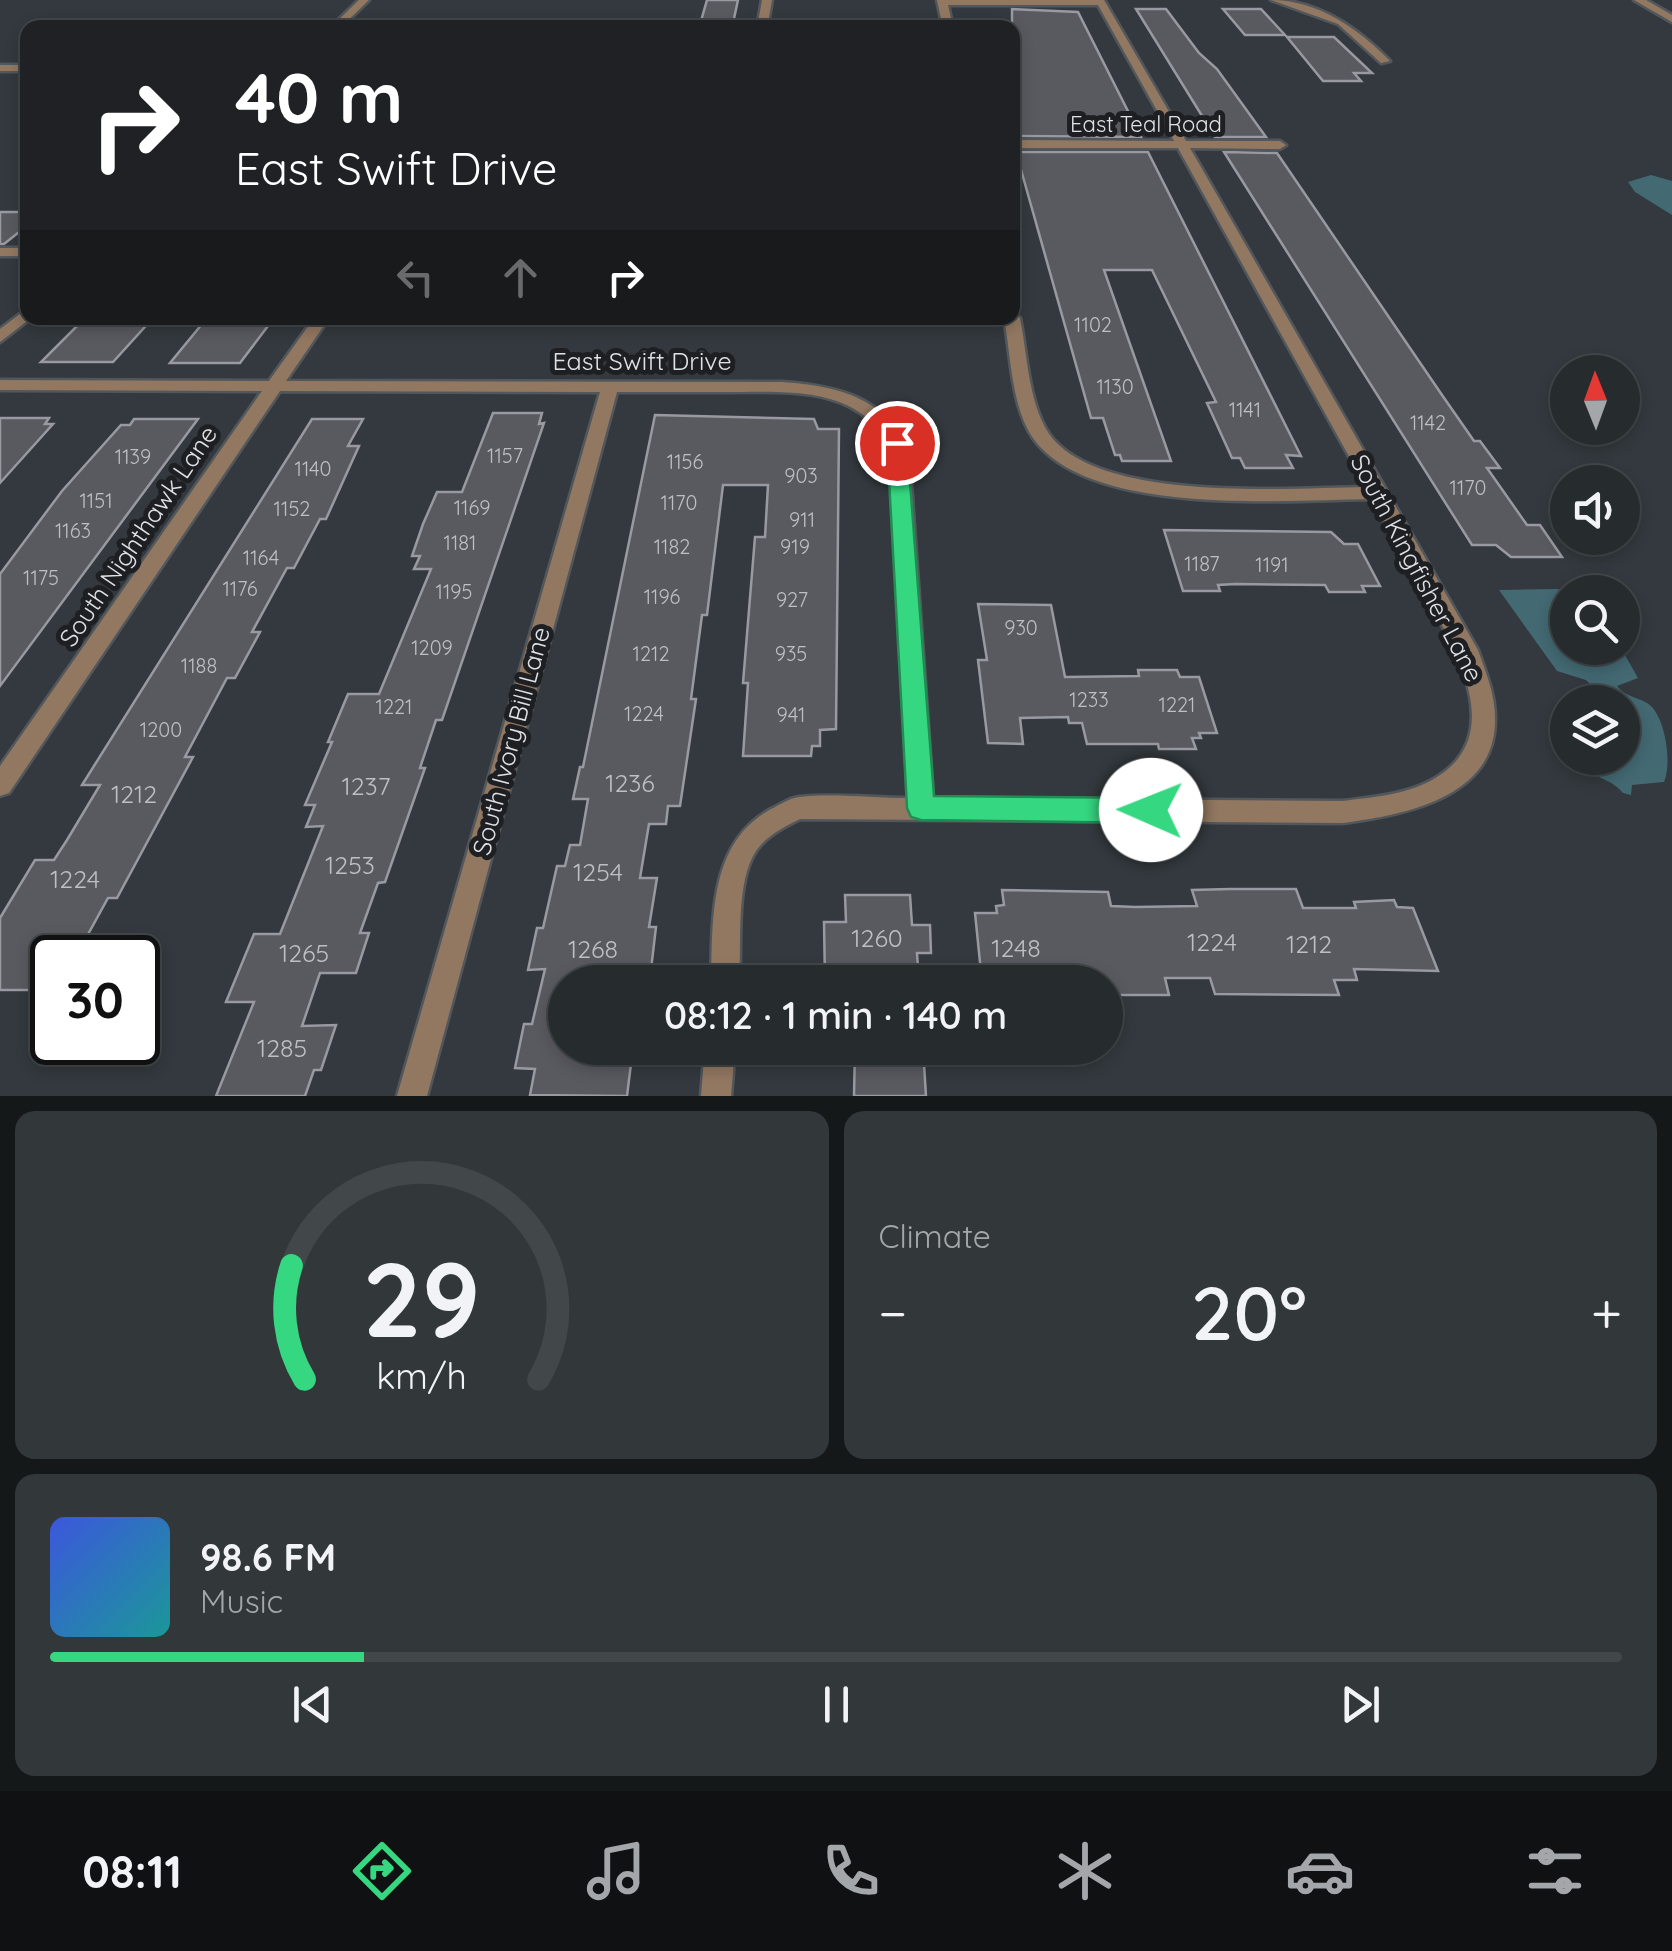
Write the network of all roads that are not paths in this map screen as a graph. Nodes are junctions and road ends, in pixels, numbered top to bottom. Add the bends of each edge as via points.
1 (364, 0) edge
2 (1276, 0) edge
3 (1639, 0) edge
4 (942, 1) edge
5 (1672, 19) edge
6 (343, 20) edge
7 (1385, 61) dead end
8 (1020, 144) edge
9 (1181, 144) junction
10 (1280, 144) dead end
11 (20, 319) edge
12 (316, 325) edge
13 (1014, 325) edge
14 (0, 337) edge
15 (0, 386) edge
16 (274, 386) junction
17 (610, 386) junction
18 (1378, 493) junction
19 (0, 786) edge
20 (921, 808) junction
21 (726, 965) edge
22 (719, 1065) edge
23 (412, 1096) edge
24 (716, 1096) edge

1 - 6 street
2 - 7 street via 1342,22
3 - 5 street
4 - 9 street, South Kingfisher Lane via 1101,2
8 - 9 street, East Teal Road
9 - 10 street, East Teal Road
9 - 18 street, South Kingfisher Lane
11 - 14 street
12 - 16 street, South Nighthawk Lane
13 - 18 street via 1039,433 1078,468 1120,485 1168,491
15 - 16 street, East Swift Drive
16 - 17 street, East Swift Drive
16 - 19 street, South Nighthawk Lane
17 - 20 street, East Swift Drive via 817,390 864,406 892,433 900,454
17 - 23 street, South Ivory Bill Lane
18 - 20 street, South Kingfisher Lane via 1482,681 1484,734 1452,781 1424,798 1343,812
20 - 21 street, South Kingfisher Lane via 797,808 765,825 743,850 733,886
22 - 24 street

